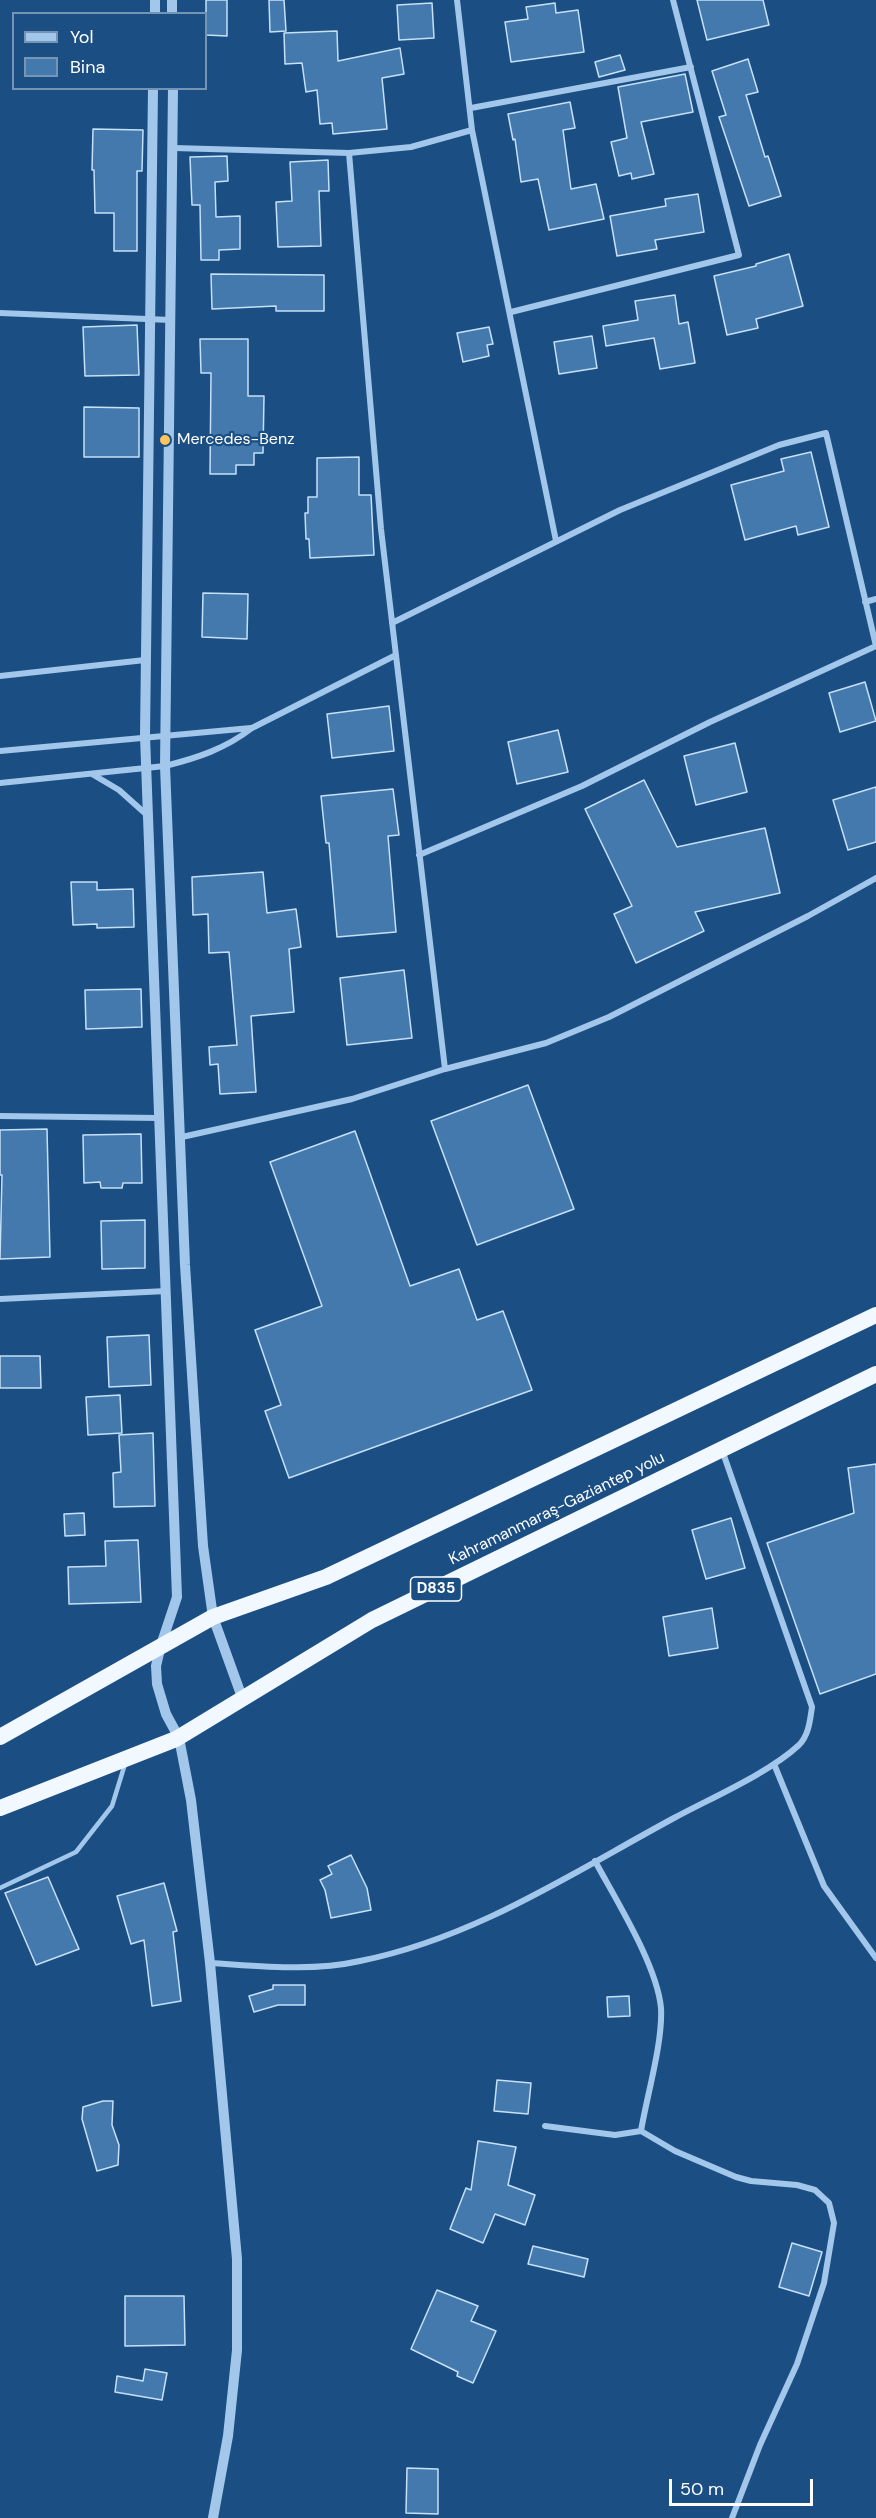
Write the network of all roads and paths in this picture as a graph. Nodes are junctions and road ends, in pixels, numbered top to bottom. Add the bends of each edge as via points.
1 (457, 0) edge
2 (673, 0) edge
3 (692, 67) junction
4 (153, 90) edge
5 (173, 90) edge
6 (471, 108) junction
7 (472, 130) junction
8 (174, 148) junction
9 (349, 153) junction
10 (511, 312) junction
11 (0, 313) edge
12 (149, 320) junction
13 (171, 320) junction
14 (556, 541) junction
15 (876, 599) edge
16 (866, 602) junction
17 (392, 623) junction
18 (876, 646) edge
19 (396, 656) junction
20 (145, 660) junction
21 (0, 676) edge
22 (252, 728) junction
23 (165, 735) junction
24 (145, 736) junction
25 (0, 751) edge
26 (165, 766) junction
27 (146, 768) junction
28 (92, 774) junction
29 (0, 783) edge
30 (147, 815) junction
31 (419, 855) junction
32 (876, 878) edge
33 (445, 1069) junction
34 (0, 1116) edge
35 (159, 1118) junction
36 (182, 1137) junction
37 (167, 1291) junction
38 (0, 1299) edge
39 (876, 1315) edge
40 (169, 1341) junction
41 (190, 1341) junction
42 (876, 1374) edge
43 (722, 1449) junction
44 (213, 1617) junction
45 (161, 1645) junction
46 (243, 1700) junction
47 (0, 1737) edge
48 (179, 1738) junction
49 (126, 1759) junction
50 (774, 1764) junction
51 (0, 1808) edge
52 (595, 1861) junction
53 (0, 1888) edge
54 (876, 1958) edge
55 (210, 1963) junction
56 (545, 2126) dead end
57 (641, 2131) junction
58 (213, 2518) edge
59 (732, 2518) edge

1 - 6 street
2 - 3 street
3 - 6 street
3 - 10 street via 739,255
4 - 12 street
5 - 8 street
6 - 7 street
7 - 9 street via 411,147
7 - 10 street
8 - 9 street
8 - 13 street
9 - 17 street
10 - 14 street
11 - 12 street
12 - 13 street
12 - 20 street
13 - 23 street
14 - 16 street via 779,444 826,433
14 - 17 street
15 - 16 street
16 - 18 street
17 - 19 street
18 - 31 street via 582,786
19 - 22 street
19 - 31 street
20 - 21 street
20 - 24 street
22 - 23 street
22 - 26 street via 213,752
23 - 24 street
23 - 26 street
24 - 25 street
24 - 27 street
26 - 27 street
26 - 36 street
27 - 28 street
27 - 30 street
28 - 29 street
28 - 30 street via 119,790
30 - 35 street
31 - 33 street
32 - 33 street via 609,1017 546,1043
33 - 36 street via 352,1099
34 - 35 street
35 - 37 street
36 - 41 street
37 - 38 street
37 - 40 street
39 - 44 highway via 326,1577
40 - 41 street
40 - 45 street via 177,1597
41 - 44 street via 199,1512
42 - 43 highway, Kahramanmaraş-Gaziantep yolu / D835
43 - 46 highway, Kahramanmaraş-Gaziantep yolu / D835 via 372,1620
43 - 50 street via 812,1707 808,1731 801,1743
44 - 45 highway
44 - 46 street
45 - 47 highway
45 - 48 street via 156,1666 160,1698
46 - 48 highway, Kahramanmaraş-Gaziantep yolu / D835
48 - 49 highway, Kahramanmaraş-Gaziantep yolu / D835
48 - 55 street via 191,1800
49 - 51 highway, Kahramanmaraş-Gaziantep yolu / D835
49 - 53 lane via 112,1806 76,1852
50 - 52 street
50 - 54 street via 824,1886
52 - 55 street via 525,1902 426,1944 327,1966
52 - 57 street via 656,1978 661,2007
55 - 58 street via 237,2259 237,2350 228,2436
56 - 57 street via 615,2135
57 - 59 street via 675,2151 736,2177 815,2190 829,2203 834,2223 824,2283 797,2364

